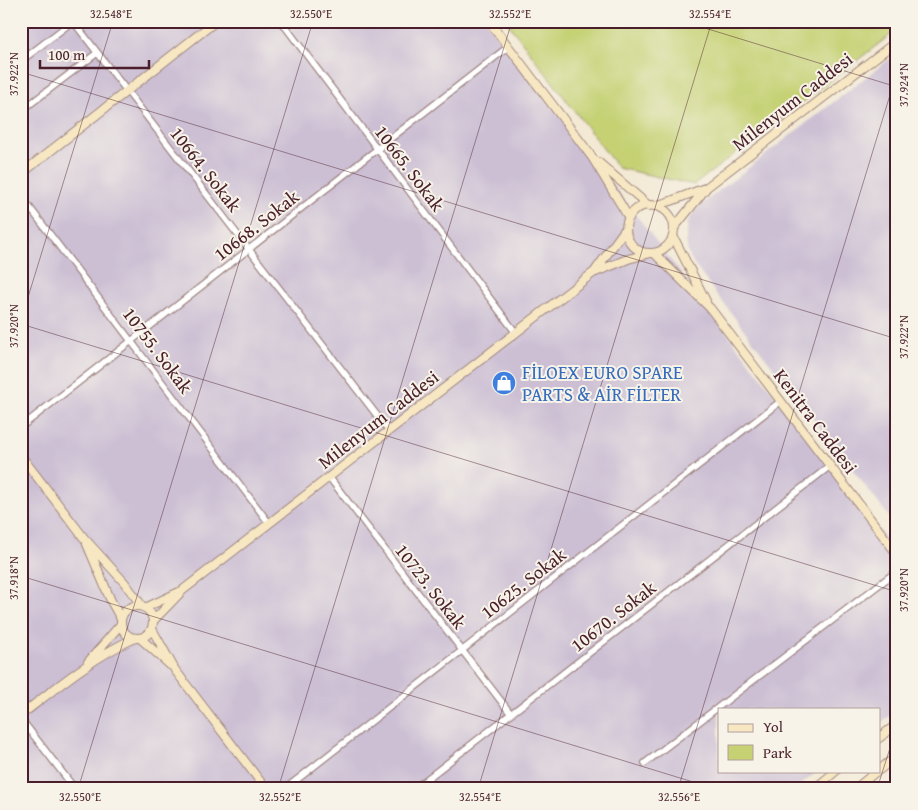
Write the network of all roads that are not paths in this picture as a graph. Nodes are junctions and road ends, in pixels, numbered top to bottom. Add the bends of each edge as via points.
1 (73, 21) edge
2 (216, 21) edge
3 (281, 21) edge
4 (489, 21) edge
5 (897, 41) edge
6 (508, 46) junction
7 (97, 53) junction
8 (21, 61) edge
9 (127, 91) junction
10 (21, 111) edge
11 (377, 149) junction
12 (592, 158) junction
13 (21, 174) edge
14 (707, 187) junction
15 (21, 196) edge
16 (652, 206) junction
17 (629, 218) junction
18 (626, 228) junction
19 (673, 232) junction
20 (249, 249) junction
21 (652, 253) junction
22 (593, 273) junction
23 (710, 308) junction
24 (516, 333) junction
25 (132, 340) junction
26 (781, 401) junction
27 (21, 427) edge
28 (389, 431) junction
29 (21, 456) edge
30 (830, 466) junction
31 (329, 477) junction
32 (269, 523) junction
33 (84, 538) junction
34 (897, 554) edge
35 (897, 571) edge
36 (183, 590) junction
37 (144, 607) junction
38 (121, 621) junction
39 (153, 625) junction
40 (137, 638) junction
41 (462, 650) junction
42 (82, 669) junction
43 (175, 670) junction
44 (511, 714) junction
45 (21, 715) edge
46 (21, 719) edge
47 (897, 724) edge
48 (880, 737) edge
49 (897, 756) edge
50 (645, 763) dead end
51 (880, 769) edge
52 (835, 772) edge
53 (877, 772) edge
54 (75, 789) edge
55 (266, 789) edge
56 (285, 789) edge
57 (414, 789) edge
58 (814, 789) edge
59 (855, 789) edge

1 - 7 street, 10664. Sokak
1 - 8 street
2 - 9 street
3 - 11 street, 10665. Sokak
4 - 6 street
5 - 14 street, Milenyum Caddesi
6 - 11 street, 10668. Sokak
6 - 12 street
7 - 9 street, 10664. Sokak
7 - 10 street
9 - 13 street
9 - 20 street, 10664. Sokak
11 - 20 street, 10668. Sokak
11 - 24 street, 10665. Sokak
12 - 16 street
12 - 17 street
14 - 16 street
14 - 19 street
15 - 25 street, 10755. Sokak
16 - 17 street via 638,208
16 - 19 street via 668,214
17 - 18 street
18 - 21 street via 631,244 643,252
18 - 22 street
19 - 21 street via 665,248
19 - 23 street
20 - 25 street, 10668. Sokak
20 - 28 street, 10664. Sokak
21 - 22 street
21 - 23 street
22 - 24 street, Milenyum Caddesi
23 - 26 street, Kenitra Caddesi
24 - 28 street, Milenyum Caddesi
25 - 27 street, 10668. Sokak
25 - 32 street, 10755. Sokak
26 - 30 street, Kenitra Caddesi
26 - 41 street, 10625. Sokak
28 - 31 street, Milenyum Caddesi
29 - 33 street
30 - 34 street, Kenitra Caddesi
30 - 44 street, 10670. Sokak
31 - 32 street, Milenyum Caddesi
31 - 41 street, 10723. Sokak
32 - 36 street, Milenyum Caddesi
33 - 37 street
33 - 38 street
35 - 50 street
36 - 37 street
36 - 39 street
37 - 38 street via 127,609
37 - 39 street via 151,613
38 - 40 street via 125,633
38 - 42 street
39 - 40 street via 149,633
39 - 43 street
40 - 42 street via 121,644
40 - 43 street
41 - 44 street, 10723. Sokak
41 - 56 street, 10625. Sokak
42 - 45 street
43 - 55 street
44 - 57 street, 10670. Sokak
46 - 54 street
47 - 48 street
49 - 51 street
52 - 58 street
53 - 59 street

